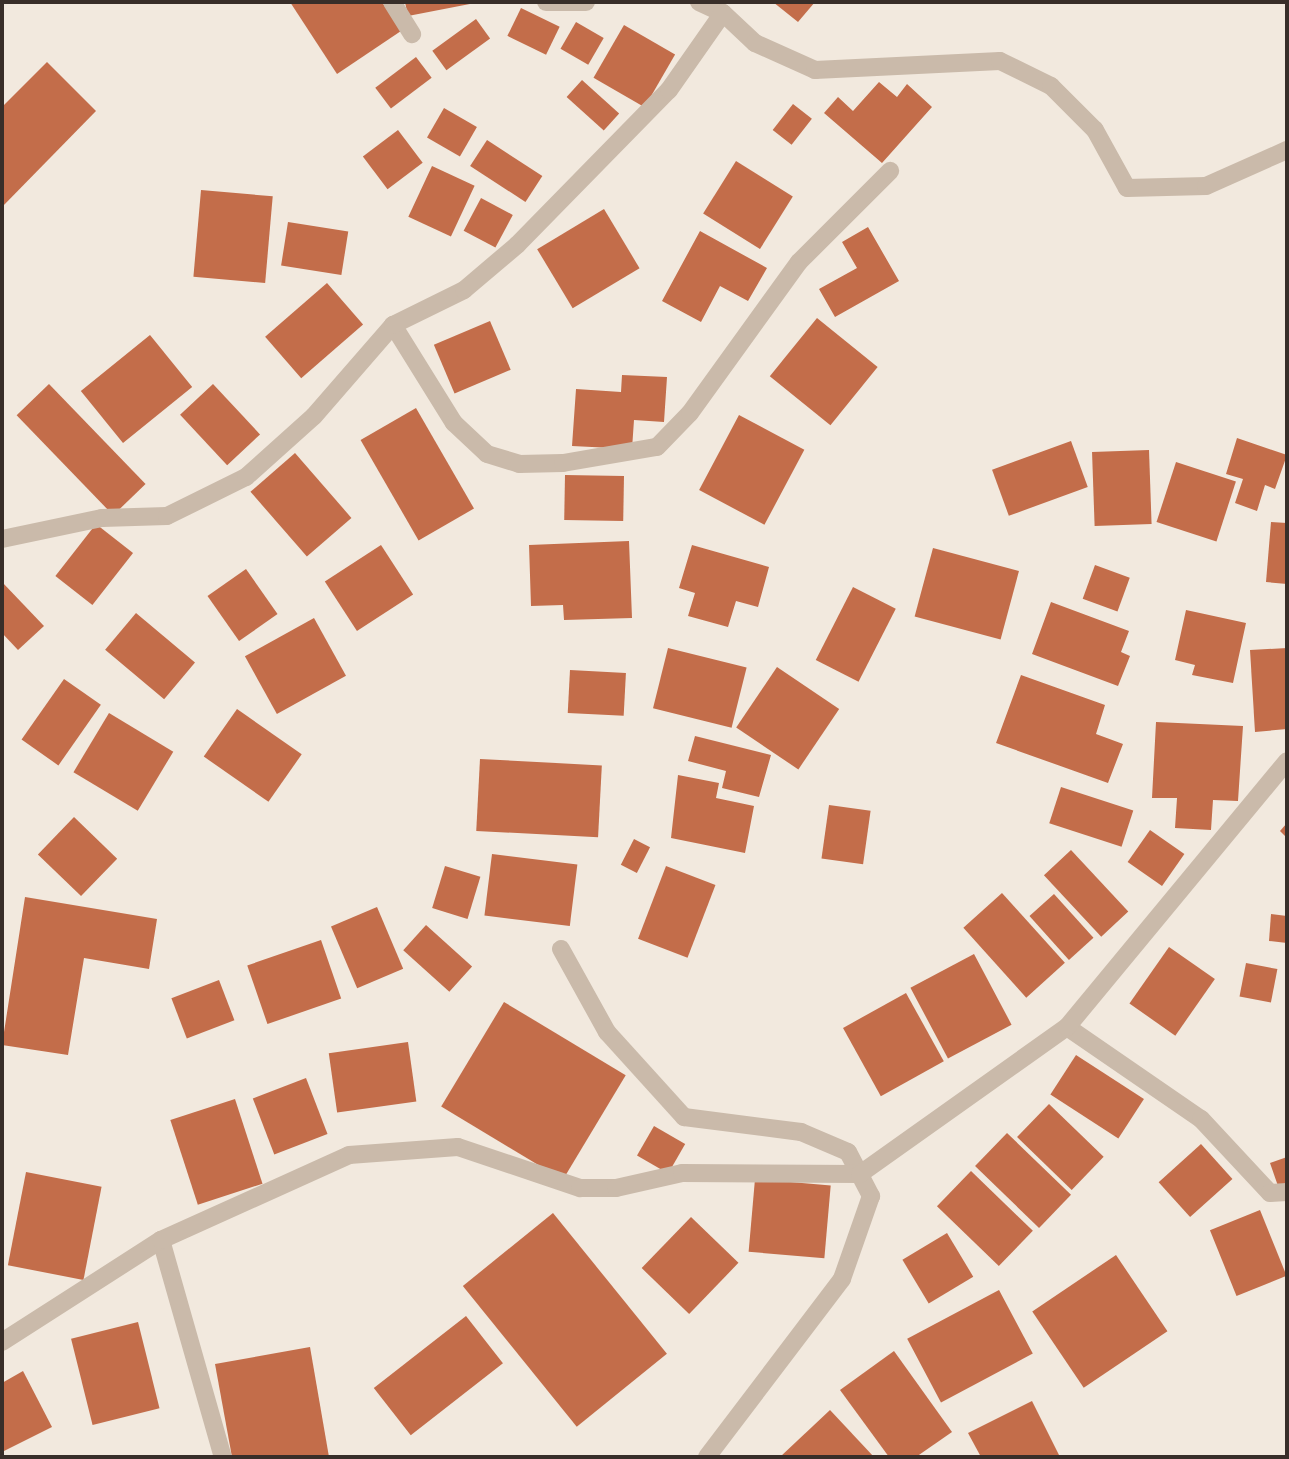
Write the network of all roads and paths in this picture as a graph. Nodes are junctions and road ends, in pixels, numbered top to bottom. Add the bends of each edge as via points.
1 (392, 2) edge
2 (546, 2) edge
3 (586, 2) edge
4 (699, 2) edge
5 (723, 13) junction
6 (412, 34) dead end
7 (1287, 150) edge
8 (890, 171) dead end
9 (393, 325) junction
10 (2, 539) edge
11 (1287, 761) edge
12 (561, 949) dead end
13 (1067, 1027) junction
14 (860, 1174) junction
15 (1287, 1192) edge
16 (161, 1240) junction
17 (2, 1342) edge
18 (223, 1457) edge
19 (707, 1457) edge

1 - 6 street
2 - 3 street
4 - 5 street
5 - 7 street via 755,43 815,70 1000,61 1051,86 1095,130 1127,188 1206,186
5 - 9 street via 669,90 517,245 464,290
8 - 9 street via 799,262 690,413 657,447 562,463 519,464 487,454 454,423
9 - 10 street via 314,416 246,477 167,516 102,519
11 - 13 street
12 - 14 street via 607,1032 684,1117 801,1132 848,1152
13 - 14 street
13 - 15 street via 1201,1119 1270,1194
14 - 16 street via 682,1173 616,1188 580,1188 458,1147 349,1155
14 - 19 street via 871,1196 842,1279
16 - 17 street
16 - 18 street

